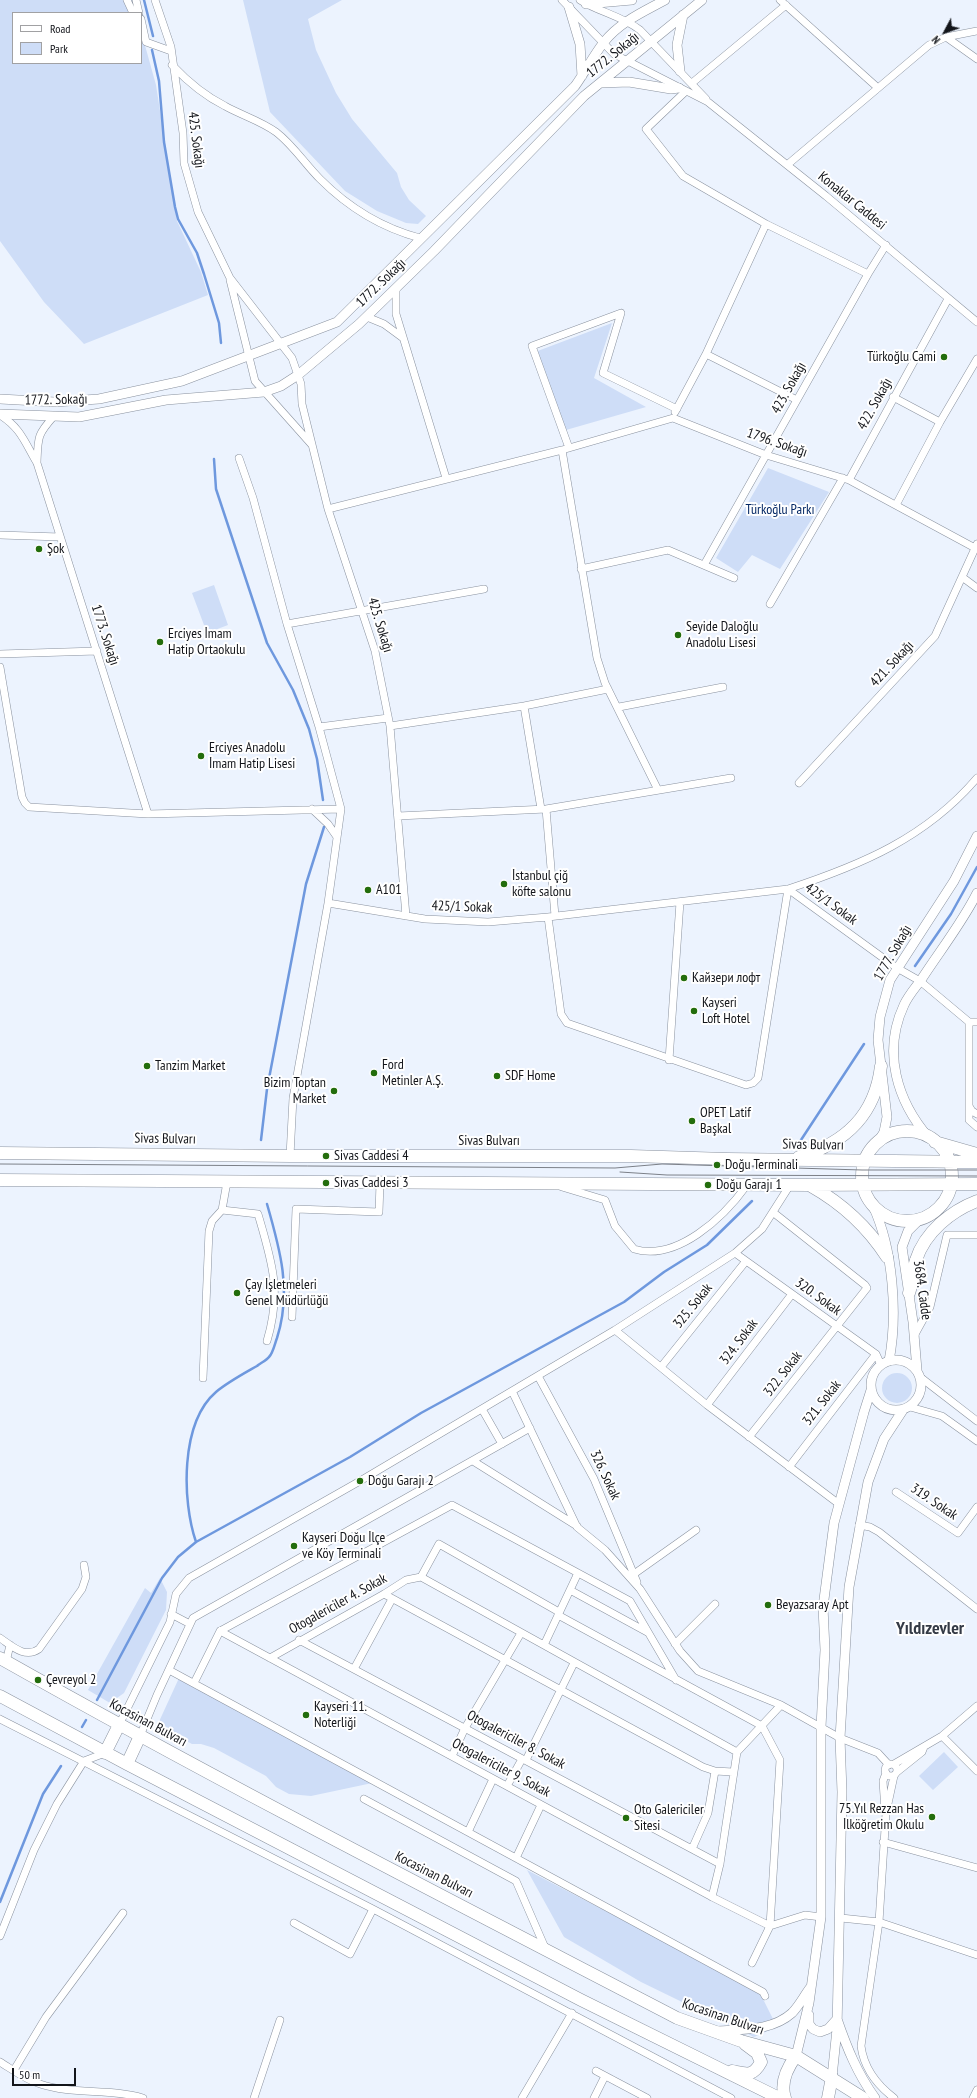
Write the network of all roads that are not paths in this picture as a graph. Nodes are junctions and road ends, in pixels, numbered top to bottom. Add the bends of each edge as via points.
1 (127, 0) edge
2 (136, 0) edge
3 (155, 0) edge
4 (632, 0) edge
5 (665, 0) edge
6 (702, 0) edge
7 (583, 2) edge
8 (566, 3) edge
9 (783, 3) edge
10 (133, 12) edge
11 (139, 12) edge
12 (683, 15) junction
13 (627, 21) junction
14 (142, 24) edge
15 (977, 31) edge
16 (142, 32) edge
17 (946, 37) junction
18 (652, 41) junction
19 (146, 42) junction
20 (604, 43) junction
21 (171, 51) junction
22 (977, 59) edge
23 (628, 62) junction
24 (172, 66) junction
25 (680, 71) junction
26 (582, 76) junction
27 (601, 83) junction
28 (692, 83) junction
29 (878, 88) junction
30 (683, 90) junction
31 (708, 102) junction
32 (787, 165) junction
33 (766, 224) junction
34 (420, 238) junction
35 (886, 246) junction
36 (868, 274) junction
37 (230, 278) junction
38 (396, 288) junction
39 (948, 298) junction
40 (367, 317) junction
41 (977, 322) edge
42 (403, 338) junction
43 (282, 344) junction
44 (706, 354) junction
45 (248, 355) junction
46 (977, 359) edge
47 (298, 375) junction
48 (264, 392) junction
49 (893, 397) junction
50 (0, 399) edge
51 (797, 400) junction
52 (677, 409) junction
53 (0, 415) edge
54 (54, 416) junction
55 (673, 418) junction
56 (940, 422) junction
57 (314, 447) junction
58 (565, 449) junction
59 (766, 455) junction
60 (239, 458) dead end
61 (37, 463) junction
62 (446, 478) junction
63 (846, 479) junction
64 (896, 505) junction
65 (328, 509) junction
66 (0, 535) edge
67 (60, 537) junction
68 (976, 546) edge
69 (704, 565) junction
70 (581, 569) junction
71 (962, 577) junction
72 (734, 578) dead end
73 (484, 588) dead end
74 (977, 588) edge
75 (770, 604) dead end
76 (362, 610) junction
77 (287, 624) junction
78 (97, 651) junction
79 (0, 654) edge
80 (0, 667) edge
81 (723, 687) dead end
82 (608, 689) junction
83 (524, 706) junction
84 (619, 707) junction
85 (388, 718) junction
86 (390, 726) junction
87 (319, 728) junction
88 (731, 778) dead end
89 (977, 778) edge
90 (799, 783) dead end
91 (658, 790) junction
92 (312, 809) junction
93 (341, 809) junction
94 (543, 809) junction
95 (148, 814) junction
96 (398, 816) junction
97 (977, 836) edge
98 (337, 837) junction
99 (788, 889) junction
100 (977, 893) edge
101 (680, 902) junction
102 (328, 903) junction
103 (406, 916) junction
104 (551, 917) junction
105 (897, 968) junction
106 (920, 981) junction
107 (973, 1022) edge
108 (669, 1060) junction
109 (880, 1066) junction
110 (969, 1106) junction
111 (977, 1114) edge
112 (977, 1127) edge
113 (932, 1140) junction
114 (878, 1142) junction
115 (0, 1153) edge
116 (977, 1154) edge
117 (290, 1156) junction
118 (793, 1159) junction
119 (864, 1161) junction
120 (949, 1162) junction
121 (977, 1162) edge
122 (0, 1180) edge
123 (227, 1182) junction
124 (380, 1183) junction
125 (553, 1184) junction
126 (951, 1184) junction
127 (977, 1184) edge
128 (747, 1185) junction
129 (790, 1185) junction
130 (810, 1185) junction
131 (863, 1185) junction
132 (977, 1201) edge
133 (873, 1206) junction
134 (222, 1210) junction
135 (774, 1213) junction
136 (920, 1219) junction
137 (977, 1235) edge
138 (735, 1253) junction
139 (887, 1257) junction
140 (746, 1261) junction
141 (909, 1293) junction
142 (792, 1294) junction
143 (292, 1317) dead end
144 (837, 1326) junction
145 (616, 1330) junction
146 (913, 1338) junction
147 (267, 1341) dead end
148 (876, 1354) junction
149 (885, 1363) junction
150 (661, 1367) junction
151 (919, 1374) junction
152 (538, 1376) junction
153 (203, 1378) dead end
154 (871, 1390) junction
155 (512, 1391) junction
156 (707, 1405) junction
157 (906, 1408) junction
158 (482, 1409) junction
159 (977, 1421) edge
160 (530, 1428) junction
161 (749, 1437) junction
162 (977, 1441) edge
163 (502, 1444) junction
164 (473, 1461) junction
165 (789, 1467) junction
166 (896, 1492) dead end
167 (839, 1504) junction
168 (977, 1507) edge
169 (860, 1525) junction
170 (577, 1526) junction
171 (696, 1530) dead end
172 (84, 1565) dead end
173 (578, 1573) junction
174 (634, 1574) junction
175 (421, 1577) junction
176 (640, 1589) junction
177 (570, 1590) junction
178 (384, 1594) junction
179 (392, 1598) junction
180 (715, 1604) dead end
181 (977, 1609) edge
182 (558, 1613) junction
183 (171, 1614) junction
184 (190, 1624) junction
185 (220, 1631) junction
186 (648, 1632) junction
187 (521, 1633) junction
188 (0, 1638) edge
189 (299, 1640) junction
190 (675, 1644) junction
191 (10, 1645) junction
192 (544, 1645) junction
193 (270, 1658) junction
194 (3, 1660) edge
195 (505, 1660) junction
196 (574, 1662) junction
197 (354, 1669) junction
198 (169, 1670) junction
199 (676, 1680) junction
200 (194, 1683) junction
201 (560, 1690) junction
202 (0, 1696) edge
203 (781, 1705) junction
204 (977, 1706) edge
205 (0, 1719) edge
206 (119, 1725) junction
207 (762, 1726) junction
208 (820, 1727) junction
209 (465, 1728) junction
210 (140, 1736) junction
211 (942, 1736) junction
212 (840, 1738) junction
213 (924, 1747) junction
214 (737, 1752) junction
215 (105, 1753) junction
216 (452, 1756) junction
217 (524, 1759) junction
218 (84, 1761) junction
219 (127, 1764) junction
220 (891, 1764) junction
221 (715, 1771) junction
222 (977, 1771) edge
223 (734, 1772) junction
224 (886, 1772) junction
225 (895, 1774) junction
226 (494, 1779) junction
227 (507, 1786) junction
228 (364, 1799) dead end
229 (541, 1805) junction
230 (886, 1812) junction
231 (468, 1832) junction
232 (883, 1842) junction
233 (692, 1849) junction
234 (516, 1858) junction
235 (720, 1864) junction
236 (977, 1868) edge
237 (712, 1897) junction
238 (374, 1909) junction
239 (124, 1912) dead end
240 (820, 1917) junction
241 (841, 1918) junction
242 (878, 1922) junction
243 (294, 1923) dead end
244 (770, 1926) junction
245 (0, 1936) edge
246 (546, 1950) junction
247 (977, 1956) edge
248 (752, 1963) dead end
249 (812, 1985) junction
250 (765, 1996) dead end
251 (809, 2003) junction
252 (572, 2013) junction
253 (838, 2019) junction
254 (280, 2020) dead end
255 (713, 2031) junction
256 (741, 2041) junction
257 (796, 2056) junction
258 (0, 2062) edge
259 (14, 2070) junction
260 (721, 2070) junction
261 (596, 2071) dead end
262 (605, 2076) junction
263 (832, 2077) junction
264 (977, 2090) edge
265 (722, 2096) edge
266 (143, 2098) edge
267 (254, 2098) edge
268 (522, 2098) edge
269 (594, 2098) edge
270 (647, 2098) edge
271 (731, 2098) edge
272 (778, 2098) edge
273 (785, 2098) edge
274 (828, 2098) edge
275 (863, 2098) edge
276 (875, 2098) edge
277 (894, 2098) edge
278 (973, 2098) edge

1 - 10 street
2 - 11 street
3 - 21 street, 425. Sokağı
4 - 7 street
5 - 13 street, 1772. Sokağı
6 - 12 street, 1772. Sokağı
7 - 13 street, Konaklar Caddesi
8 - 20 street, Konaklar Caddesi
8 - 26 street via 580,44
9 - 28 street
9 - 29 street
12 - 18 street, 1772. Sokağı
12 - 25 street via 677,45
13 - 18 street, Konaklar Caddesi
13 - 20 street, 1772. Sokağı
14 - 19 street
15 - 17 street
16 - 19 street
17 - 22 street
17 - 29 street via 929,45
18 - 23 street, 1772. Sokağı
18 - 25 street, Konaklar Caddesi
19 - 21 street
20 - 23 street, Konaklar Caddesi via 614,54
20 - 26 street, 1772. Sokağı
21 - 24 street, 425. Sokağı
23 - 27 street, 1772. Sokağı
23 - 30 street, Konaklar Caddesi
24 - 34 street via 214,100 276,132 319,179 355,208 382,224
24 - 37 street, 425. Sokağı via 183,133 184,163 191,189 198,212
25 - 28 street, Konaklar Caddesi
26 - 34 street, 1772. Sokağı via 575,86
27 - 30 street via 629,82
27 - 38 street, 1772. Sokağı via 584,96
28 - 31 street, Konaklar Caddesi
29 - 32 street
30 - 31 street, Konaklar Caddesi
30 - 33 street via 646,129 682,176
31 - 32 street, Konaklar Caddesi
32 - 35 street, Konaklar Caddesi
33 - 36 street
33 - 44 street
34 - 43 street, 1772. Sokağı via 337,322
35 - 36 street, 423. Sokağı
35 - 39 street, Konaklar Caddesi
36 - 51 street, 423. Sokağı
37 - 43 street, 425. Sokağı
37 - 45 street, 425. Sokağı
38 - 40 street, 1772. Sokağı
38 - 42 street via 396,314
39 - 41 street, Konaklar Caddesi
39 - 49 street, 422. Sokağı
40 - 42 street via 384,324
40 - 47 street, 1772. Sokağı
42 - 62 street
43 - 45 street, 1772. Sokağı
43 - 47 street, 425. Sokağı via 292,358
44 - 51 street
44 - 52 street
45 - 48 street, 425. Sokağı via 255,381
45 - 50 street, 1772. Sokağı via 182,381 99,399 55,402
46 - 56 street
47 - 48 street, 1772. Sokağı via 281,386
47 - 57 street, 425. Sokağı via 302,404
48 - 54 street, 1772. Sokağı via 166,400 79,417
48 - 57 street, 425. Sokağı
49 - 56 street
49 - 63 street, 422. Sokağı
51 - 59 street, 423. Sokağı
52 - 55 street
52 - 58 street via 603,373 621,313 532,346
53 - 54 street, 1772. Sokağı
53 - 61 street, 1773. Sokağı via 21,432
54 - 61 street, 1773. Sokağı via 40,431
55 - 58 street
55 - 59 street, 1796. Sokağı
56 - 64 street
57 - 65 street, 425. Sokağı
58 - 62 street
58 - 70 street
59 - 63 street, 1796. Sokağı
59 - 69 street, 423. Sokağı
60 - 77 street via 253,498
61 - 67 street, 1773. Sokağı
62 - 65 street
63 - 64 street, 1796. Sokağı
63 - 75 street, 422. Sokağı
64 - 68 street, 1796. Sokağı
65 - 76 street, 425. Sokağı
66 - 67 street
67 - 78 street, 1773. Sokağı
68 - 71 street, 421. Sokağı
69 - 70 street via 668,550
69 - 72 street
70 - 82 street via 597,658
71 - 74 street
71 - 90 street, 421. Sokağı via 935,636
73 - 76 street
76 - 77 street
76 - 85 street, 425. Sokağı via 375,651
77 - 87 street
78 - 79 street
78 - 95 street, 1773. Sokağı
80 - 95 street via 22,797 27,805 33,808
81 - 84 street
82 - 83 street
82 - 84 street
83 - 86 street
83 - 94 street
84 - 91 street
85 - 86 street, 425. Sokağı
85 - 87 street
86 - 96 street, 425. Sokağı
87 - 93 street
88 - 91 street
89 - 99 street via 948,809 901,842 844,870
91 - 94 street
92 - 93 street
92 - 95 street
92 - 98 street
93 - 98 street
94 - 96 street
94 - 104 street
96 - 103 street, 425. Sokağı
97 - 105 street, 1777. Sokağı via 954,881
98 - 102 street
99 - 101 street, 425/1 Sokak
99 - 105 street, 425/1 Sokak
99 - 108 street via 756,1081 746,1085
100 - 106 street
101 - 104 street, 425/1 Sokak
101 - 108 street
102 - 103 street, 425/1 Sokak
102 - 117 street via 293,1098
103 - 104 street, 425/1 Sokak via 470,922
104 - 108 street via 561,1014 564,1020 570,1025
105 - 106 street, 425/1 Sokak
105 - 109 street, 1777. Sokağı via 890,980 880,1017
106 - 107 street, 425/1 Sokak
106 - 113 street via 901,1013 896,1030 894,1062 903,1100 914,1120
107 - 110 street
109 - 114 street, 1777. Sokağı via 887,1116 884,1132
109 - 118 highway via 875,1094 856,1124 829,1145
110 - 111 street
110 - 112 street via 969,1120
113 - 114 highway via 906,1132 891,1134
113 - 116 highway
113 - 120 highway
114 - 119 highway
115 - 117 highway, Sivas Bulvarı
117 - 118 highway, Sivas Bulvarı via 631,1156 727,1160
118 - 119 highway, Sivas Bulvarı
119 - 120 highway, Sivas Bulvarı
119 - 131 highway
120 - 121 highway, Sivas Bulvarı
120 - 126 highway
122 - 123 highway
123 - 124 highway
123 - 134 street
124 - 125 highway
124 - 143 street via 379,1212 296,1209
125 - 128 highway
125 - 128 street via 605,1200 615,1226 634,1249 652,1252 680,1243 710,1225 730,1207
126 - 127 highway
126 - 131 highway
126 - 136 highway via 941,1205 930,1215
128 - 129 highway
129 - 130 highway
129 - 135 street
130 - 131 highway
130 - 139 highway via 851,1213 870,1232
131 - 133 highway
132 - 141 highway via 951,1215 927,1239 915,1261 913,1284
133 - 136 highway via 892,1218 907,1221
133 - 139 street via 883,1232
134 - 147 street via 258,1214 273,1264 274,1278 274,1306
134 - 153 street via 212,1220 209,1231
135 - 138 street via 756,1237
135 - 144 street, 322. Sokak via 866,1286 866,1291
136 - 141 street, 3684. Cadde via 908,1231 903,1242
137 - 146 street via 947,1235 930,1307
138 - 140 street, 320. Sokak
138 - 145 street
139 - 149 street via 893,1315 892,1346
140 - 142 street, 320. Sokak
140 - 150 street, 325. Sokak
141 - 146 street, 3684. Cadde
142 - 144 street, 320. Sokak
142 - 156 street, 324. Sokak
144 - 148 street, 320. Sokak
144 - 161 street, 322. Sokak
145 - 150 street
145 - 152 street
146 - 151 street, 3684. Cadde
148 - 149 street, 320. Sokak
148 - 165 street, 321. Sokak
149 - 151 street via 902,1361 910,1364
149 - 154 street via 874,1374
150 - 156 street
151 - 157 street via 920,1394
151 - 159 street
152 - 155 street
152 - 174 street, 326. Sokak via 594,1479
154 - 157 street via 874,1398 883,1406 894,1411
154 - 167 street
155 - 158 street
155 - 160 street
156 - 161 street
157 - 162 street via 942,1416
157 - 169 street via 884,1439 868,1482
158 - 163 street
158 - 183 street via 189,1578 176,1594
160 - 163 street
160 - 170 street
161 - 165 street
163 - 164 street
164 - 170 street
164 - 184 street via 193,1618
165 - 167 street
166 - 168 street, 319. Sokak via 958,1533
167 - 208 street via 829,1555 823,1607 825,1650
169 - 181 street via 879,1532
169 - 212 street via 849,1587
170 - 176 street via 617,1563
171 - 174 street
172 - 191 street via 86,1577 82,1589 39,1649 24,1653
173 - 177 street
173 - 185 street via 452,1505
173 - 186 street via 630,1601
174 - 176 street, 326. Sokak
175 - 178 street, Otogalericiler 4. Sokak via 406,1580
175 - 182 street via 439,1544
175 - 187 street
176 - 190 street
177 - 182 street
177 - 186 street
178 - 179 street
178 - 189 street, Otogalericiler 4. Sokak
179 - 195 street
179 - 197 street
180 - 190 street
182 - 192 street
182 - 199 street
183 - 184 street
183 - 206 street via 170,1622
184 - 198 street
185 - 193 street, Otogalericiler 9. Sokak
185 - 200 street
186 - 199 street
187 - 192 street
187 - 195 street
188 - 191 street
189 - 193 street, Otogalericiler 4. Sokak
189 - 197 street, Otogalericiler 8. Sokak
190 - 203 street via 698,1671
191 - 194 street
192 - 196 street
193 - 216 street, Otogalericiler 9. Sokak
194 - 206 highway, Kocasinan Bulvarı
195 - 201 street
195 - 209 street
196 - 201 street
196 - 214 street
197 - 209 street, Otogalericiler 8. Sokak
198 - 200 street
198 - 210 street
199 - 207 street
200 - 231 street
201 - 217 street
201 - 221 street via 703,1767
202 - 215 highway
203 - 207 street
203 - 208 street
204 - 211 street
205 - 218 street
206 - 210 highway, Kocasinan Bulvarı
206 - 215 highway
207 - 214 street
207 - 244 street via 780,1760
208 - 212 street
208 - 240 street
209 - 216 street
209 - 217 street, Otogalericiler 8. Sokak
210 - 219 highway
210 - 246 highway, Kocasinan Bulvarı
211 - 213 street
211 - 222 street
212 - 220 street via 878,1753
212 - 241 street
213 - 220 street
213 - 225 street via 922,1752
214 - 223 street
215 - 218 street
215 - 219 highway
216 - 226 street, Otogalericiler 9. Sokak
217 - 227 street
217 - 233 street, Otogalericiler 8. Sokak
218 - 238 street
218 - 245 street via 57,1804 34,1850
219 - 260 highway
220 - 224 street via 886,1768
220 - 225 street via 897,1768
221 - 223 street
221 - 233 street via 708,1813
223 - 235 street
224 - 225 street via 889,1776
224 - 230 street via 883,1781 883,1808
225 - 230 street
226 - 227 street, Otogalericiler 9. Sokak
226 - 231 street
227 - 229 street, Otogalericiler 9. Sokak
228 - 246 street via 516,1881
229 - 234 street
229 - 237 street, Otogalericiler 9. Sokak
230 - 232 street
231 - 234 street
232 - 236 street
232 - 242 street
233 - 235 street, Otogalericiler 8. Sokak
234 - 250 street via 763,1992
235 - 237 street
237 - 244 street, Otogalericiler 9. Sokak
238 - 243 street via 350,1954
238 - 252 street
239 - 259 street via 46,2017
240 - 244 street via 805,1915
240 - 249 street
241 - 242 street
241 - 253 street
242 - 247 street
242 - 277 street via 861,2046 865,2065 871,2076
244 - 248 street
246 - 255 highway, Kocasinan Bulvarı via 677,2018
249 - 251 street
249 - 255 street via 793,2012 767,2027
251 - 253 street via 808,2024 813,2029 820,2032 828,2029
251 - 257 street
252 - 265 street
252 - 268 street
253 - 263 street
253 - 276 street via 848,2054
254 - 267 street
255 - 256 highway, Kocasinan Bulvarı
256 - 257 highway, Kocasinan Bulvarı
256 - 260 highway via 757,2054 761,2062 756,2070 748,2074
257 - 263 highway, Kocasinan Bulvarı
257 - 273 highway via 787,2069 783,2091
258 - 259 street
259 - 266 street via 30,2081 50,2087
260 - 272 highway
261 - 262 street
262 - 269 street
262 - 270 street
263 - 274 highway
263 - 275 highway, Kocasinan Bulvarı
264 - 278 street
265 - 271 street

